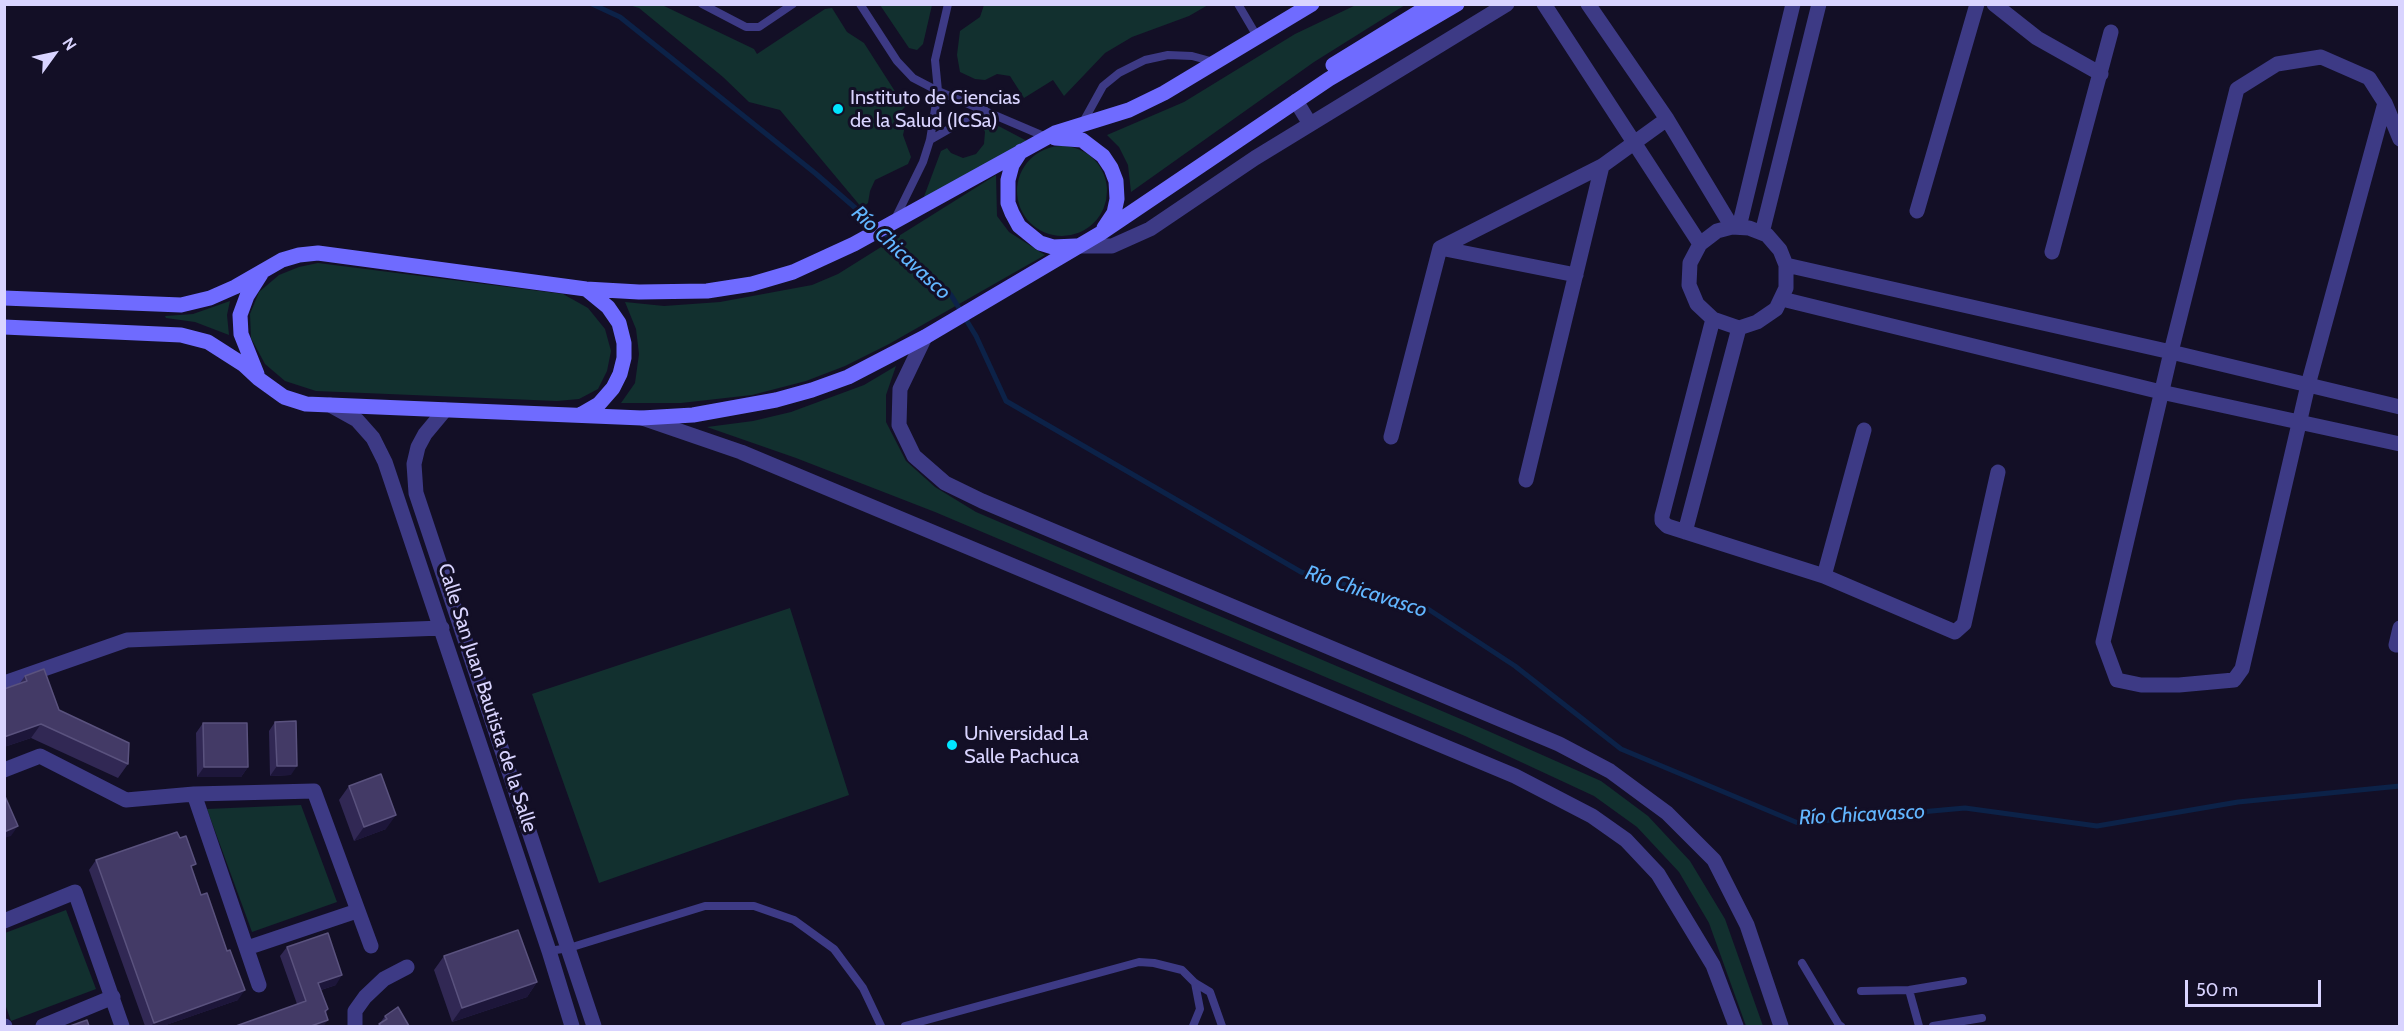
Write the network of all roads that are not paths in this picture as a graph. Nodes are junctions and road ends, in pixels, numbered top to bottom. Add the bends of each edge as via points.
1 (702, 4) edge
2 (793, 4) edge
3 (860, 4) edge
4 (948, 4) edge
5 (1238, 4) edge
6 (1312, 4) edge
7 (1325, 4) edge
8 (1432, 4) edge
9 (1457, 4) edge
10 (1507, 4) edge
11 (1544, 4) edge
12 (1588, 4) edge
13 (1819, 4) edge
14 (1977, 4) edge
15 (1994, 4) edge
16 (1790, 7) edge
17 (1289, 19) junction
18 (2111, 32) dead end
19 (1258, 38) junction
20 (1810, 40) junction
21 (1218, 62) junction
22 (2101, 74) junction
23 (938, 91) junction
24 (1296, 100) junction
25 (2385, 103) junction
26 (984, 110) junction
27 (1667, 119) junction
28 (1310, 124) junction
29 (1082, 125) junction
30 (1047, 138) junction
31 (2400, 139) edge
32 (930, 140) junction
33 (1633, 142) junction
34 (1021, 151) junction
35 (1602, 166) junction
36 (1917, 211) dead end
37 (888, 225) junction
38 (1735, 227) junction
39 (1101, 232) junction
40 (1762, 233) junction
41 (1700, 244) junction
42 (1079, 246) junction
43 (1440, 248) junction
44 (2052, 252) dead end
45 (1786, 265) junction
46 (262, 272) junction
47 (1576, 275) junction
48 (586, 289) junction
49 (4, 298) edge
50 (1782, 299) junction
51 (1713, 319) junction
52 (4, 327) edge
53 (1739, 327) junction
54 (926, 337) junction
55 (2171, 352) junction
56 (259, 380) junction
57 (2308, 385) junction
58 (2162, 392) junction
59 (330, 405) junction
60 (2400, 408) edge
61 (445, 410) junction
62 (580, 415) junction
63 (642, 418) junction
64 (2300, 421) junction
65 (1864, 430) dead end
66 (1391, 437) dead end
67 (2400, 444) edge
68 (1998, 472) dead end
69 (1526, 480) dead end
70 (1684, 532) junction
71 (1824, 576) junction
72 (442, 628) junction
73 (2400, 628) edge
74 (2400, 645) edge
75 (4, 683) edge
76 (4, 770) edge
77 (194, 794) junction
78 (357, 910) junction
79 (4, 921) edge
80 (371, 946) dead end
81 (247, 948) junction
82 (569, 948) junction
83 (549, 951) junction
84 (1802, 963) dead end
85 (407, 967) dead end
86 (1963, 981) dead end
87 (1195, 983) junction
88 (259, 985) dead end
89 (1909, 990) junction
90 (1861, 991) dead end
91 (113, 997) junction
92 (1982, 1018) dead end
93 (43, 1026) edge
94 (122, 1026) edge
95 (355, 1026) edge
96 (572, 1026) edge
97 (594, 1026) edge
98 (881, 1026) edge
99 (911, 1026) edge
100 (1193, 1026) edge
101 (1222, 1026) edge
102 (1736, 1026) edge
103 (1781, 1026) edge
104 (1841, 1026) edge
105 (1919, 1026) edge
106 (1933, 1026) edge

1 - 2 lane via 746,27 759,27
3 - 23 lane via 897,61 913,78
4 - 23 lane via 935,60
5 - 19 lane
6 - 17 main road
7 - 17 main road
8 - 24 main road via 1331,66
9 - 24 main road
10 - 28 street
11 - 33 street
12 - 27 street
13 - 20 street
14 - 36 street
15 - 22 street via 2037,38
16 - 20 street
16 - 38 street
17 - 19 main road
18 - 22 street
19 - 21 main road
20 - 40 street
21 - 29 main road via 1129,110
21 - 29 lane via 1168,55 1145,60 1103,86
22 - 44 street
23 - 26 lane
23 - 32 lane
24 - 28 street
24 - 39 main road
25 - 31 street
25 - 55 street via 2369,78 2321,57 2277,64 2237,89
25 - 57 street
26 - 30 lane
26 - 32 lane
27 - 33 street
27 - 38 street
28 - 42 street via 1150,229 1112,246
29 - 30 main road
30 - 34 main road
30 - 39 main road via 1082,140 1104,156 1111,168 1117,199 1114,213
32 - 37 lane via 923,162
33 - 35 street
33 - 41 street
34 - 37 main road
34 - 42 main road via 1012,165 1007,194 1019,226 1040,243
35 - 43 street
35 - 47 street
37 - 48 main road via 793,272 752,284 707,291
38 - 40 street
38 - 41 street via 1717,231
39 - 42 main road
40 - 45 street via 1780,250
41 - 51 street via 1690,263 1689,285 1697,304
42 - 54 main road
43 - 47 street
43 - 66 street
45 - 50 street
45 - 55 street
46 - 48 main road via 299,255 318,253
46 - 49 main road via 210,298 181,305
46 - 56 main road via 240,315 241,334
47 - 69 street
48 - 62 main road via 608,307 619,323 624,358 613,388 599,404
50 - 53 street via 1767,317
50 - 58 street
51 - 53 street
51 - 70 street via 1662,516 1666,526
52 - 56 main road via 181,335 216,346
53 - 70 street
54 - 63 main road via 848,377 812,390 693,415
54 - 103 street via 900,389 899,425 914,456 945,483 1559,744 1610,771 1667,813 1714,860 1747,925
55 - 57 street
55 - 58 street
56 - 59 main road via 284,397 306,404
57 - 60 street
57 - 64 street
58 - 64 street
58 - 64 street via 2103,642 2117,680 2141,685 2178,685 2234,680 2242,669
59 - 61 main road
59 - 72 street, Calle San Juan Bautista de la Salle via 357,420 386,462
61 - 62 main road
61 - 82 street, Calle San Juan Bautista de la Salle via 418,447 414,464 416,493
62 - 63 main road
63 - 102 street via 741,452 1515,777 1592,816 1626,840 1658,874 1713,965
64 - 67 street
65 - 71 street
68 - 71 street via 1964,624 1955,632
70 - 71 street
72 - 75 street via 127,640
72 - 83 street, Calle San Juan Bautista de la Salle
73 - 74 street via 2396,645
76 - 77 street via 40,756 126,800
77 - 78 street via 314,791
77 - 81 street
78 - 80 street
78 - 81 street
79 - 91 street via 75,892
81 - 88 street
82 - 83 lane
82 - 97 street, Calle San Juan Bautista de la Salle
82 - 98 lane via 705,906 754,906 794,920 834,949 863,988
83 - 96 street, Calle San Juan Bautista de la Salle
84 - 104 lane
85 - 95 street via 384,979 365,997 355,1011
86 - 89 lane
87 - 99 lane via 1182,969 1139,962
87 - 100 lane via 1200,1009
87 - 101 lane via 1210,992
89 - 90 lane
89 - 105 lane
91 - 93 street
91 - 94 street
92 - 106 lane

